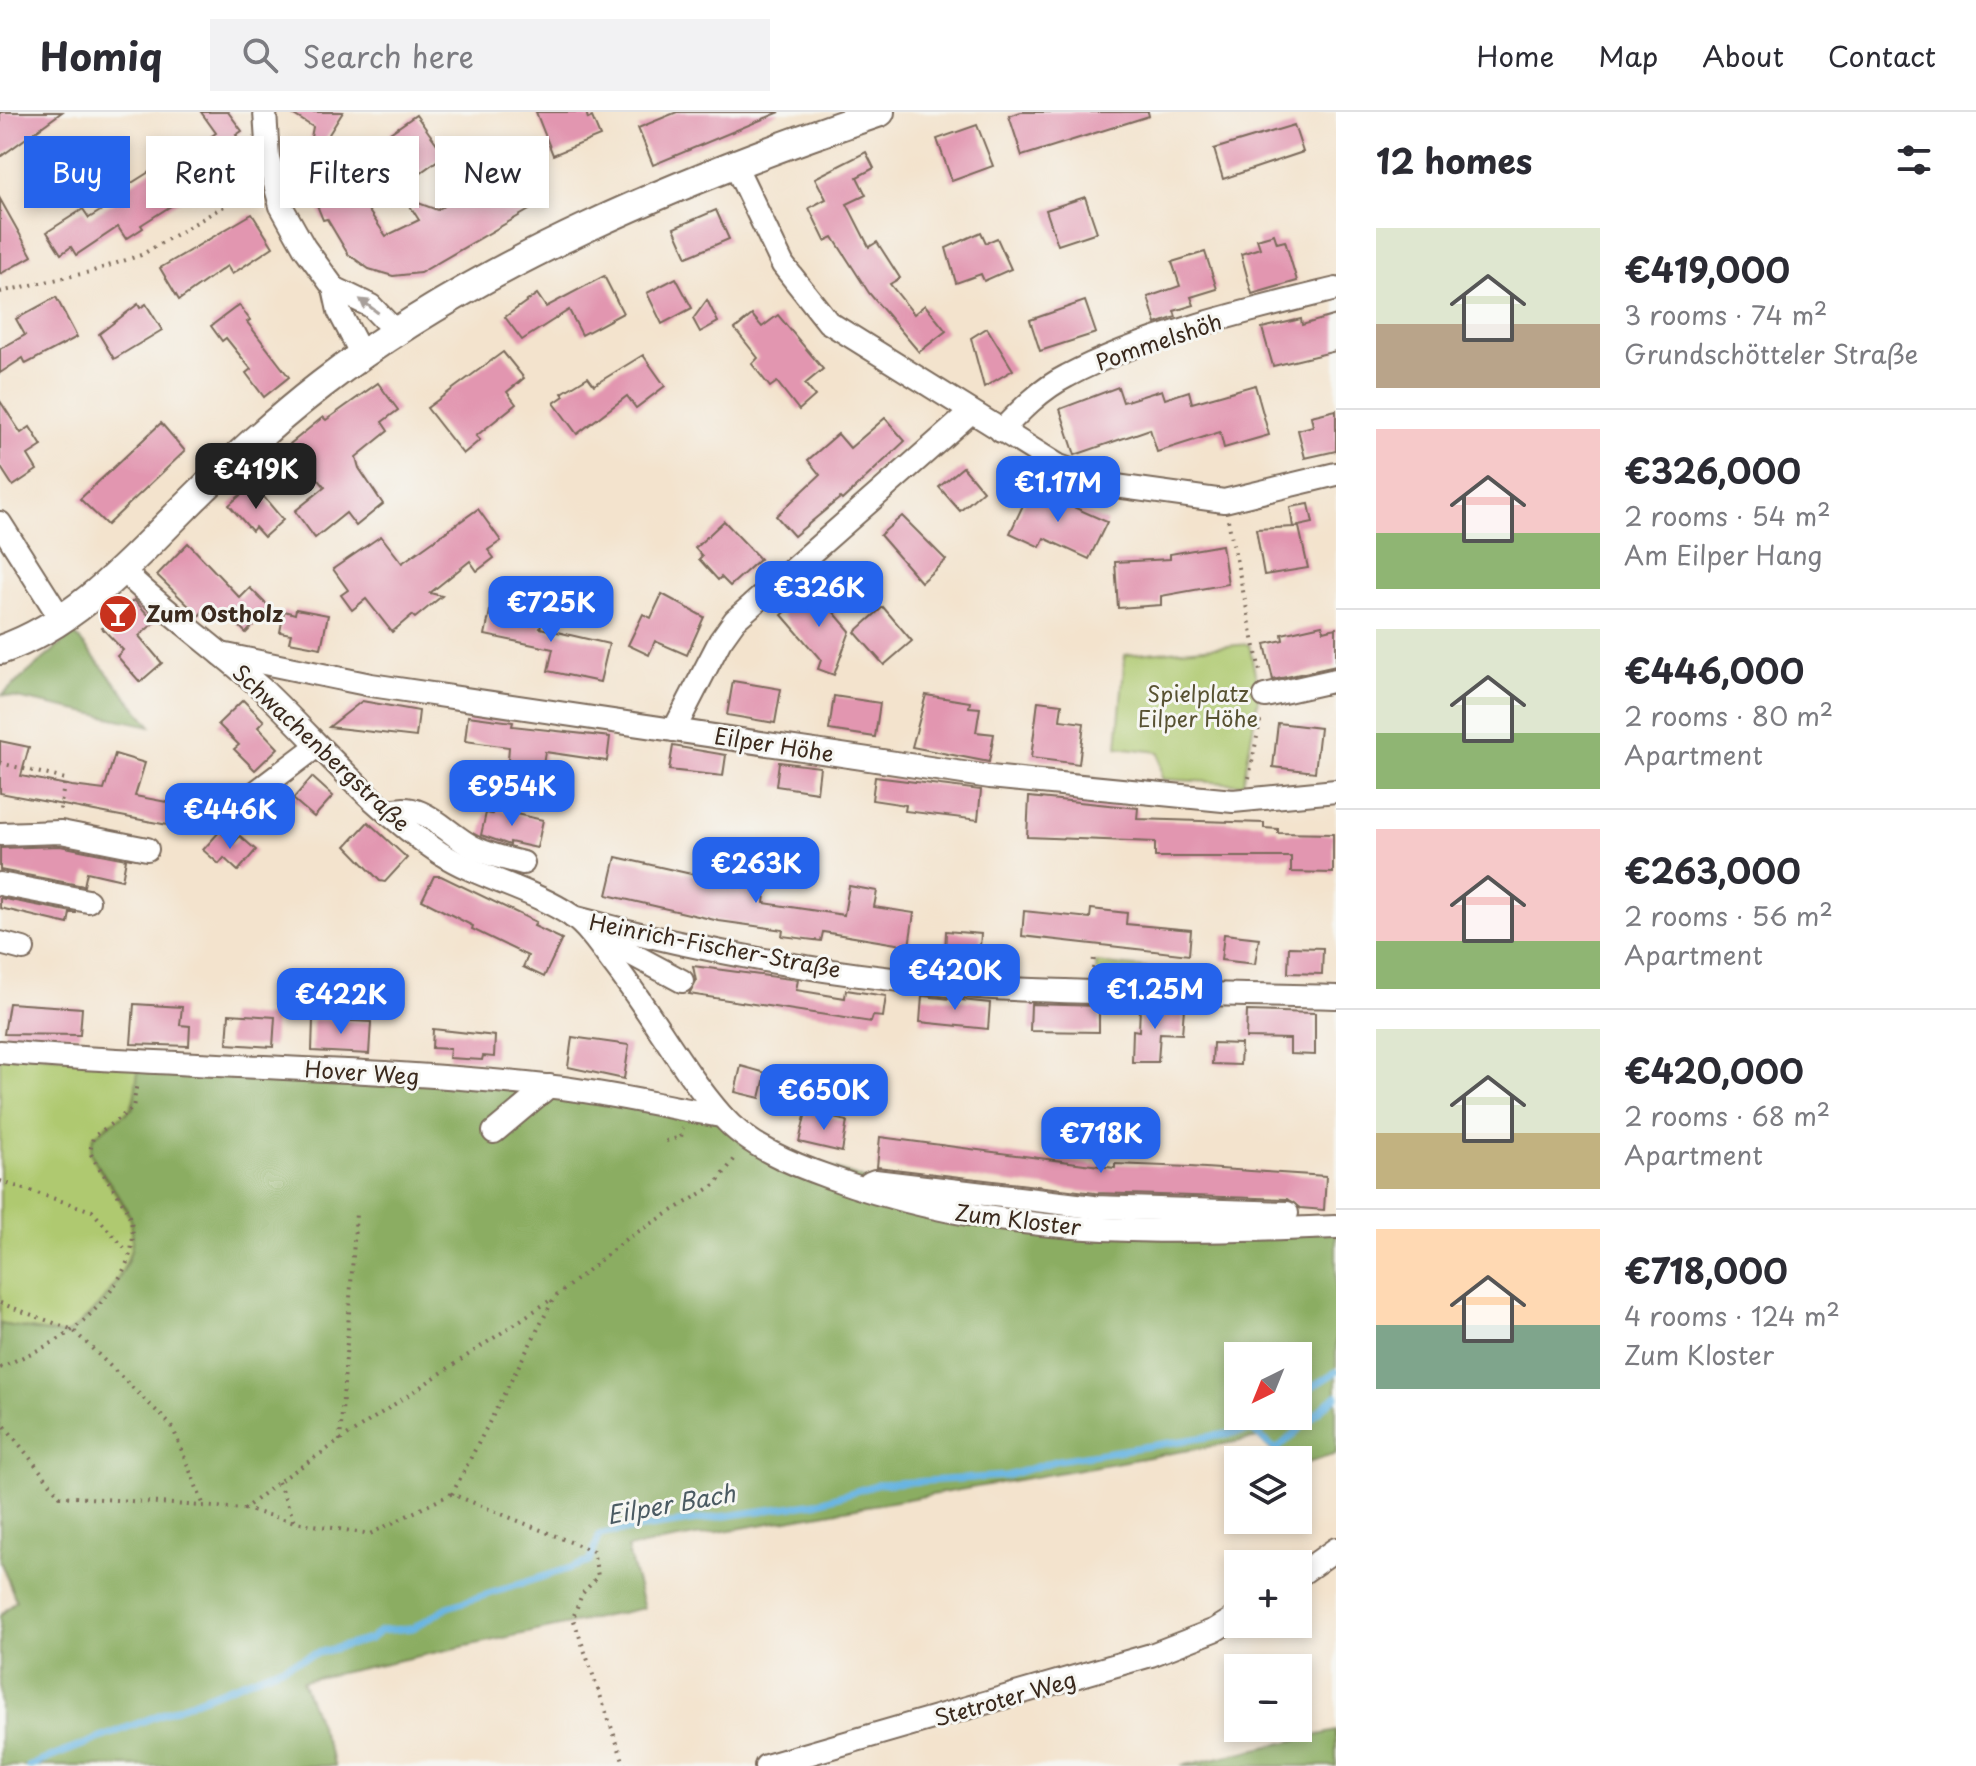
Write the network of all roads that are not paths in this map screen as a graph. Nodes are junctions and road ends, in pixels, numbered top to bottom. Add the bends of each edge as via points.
1 (265, 112) edge
2 (880, 112) edge
3 (829, 120) edge
4 (735, 165) junction
5 (334, 288) junction
6 (1336, 289) edge
7 (397, 333) junction
8 (362, 355) junction
9 (970, 413) junction
10 (1001, 431) junction
11 (1336, 474) edge
12 (0, 523) edge
13 (122, 570) junction
14 (61, 619) junction
15 (0, 650) edge
16 (216, 653) junction
17 (1336, 680) edge
18 (1265, 696) road end
19 (674, 730) junction
20 (317, 746) junction
21 (1336, 791) edge
22 (231, 811) dead end
23 (388, 812) junction
24 (0, 834) edge
25 (147, 849) dead end
26 (523, 863) dead end
27 (0, 884) edge
28 (88, 901) dead end
29 (579, 923) junction
30 (0, 943) edge
31 (23, 949) dead end
32 (682, 981) dead end
33 (1336, 997) edge
34 (0, 1052) edge
35 (549, 1086) junction
36 (722, 1116) junction
37 (494, 1132) dead end
38 (866, 1191) junction
39 (1287, 1213) dead end
40 (1336, 1227) edge
41 (1336, 1549) edge
42 (1312, 1566) edge
43 (1224, 1625) edge
44 (766, 1766) edge

1 - 5 street via 272,177 291,225
2 - 3 main road
3 - 4 main road
4 - 7 main road via 523,261
4 - 9 street via 783,265 828,322
7 -> 5 street via 371,306
5 - 8 street via 339,311
6 - 10 street, Pommelshöh via 1257,308 1091,365 1033,398
7 - 8 main road
8 - 13 main road via 278,420
9 - 10 street
9 - 19 street via 735,620
10 - 11 street via 1059,466 1116,486 1224,501
12 - 14 street
13 - 14 main road
13 - 16 street, Schwachenbergstraße
14 - 15 main road
16 - 19 street, Eilper Höhe via 371,685
16 - 20 street, Schwachenbergstraße
17 - 18 street
19 - 21 street, Eilper Höhe via 990,777 1245,800
20 - 22 street
20 - 23 street, Schwachenbergstraße
23 - 26 street via 418,810 471,847
23 - 29 street, Schwachenbergstraße via 446,857
24 - 25 street via 56,832
27 - 28 street
29 - 32 street
29 - 33 street, Heinrich-Fischer-Straße via 880,977 1031,990
29 - 36 street, Schwachenbergstraße via 636,993
30 - 31 street
34 - 35 street, Hover Weg
35 - 36 street, Hover Weg
35 - 37 street
36 - 38 street, Zum Kloster via 749,1139 798,1166
38 - 39 street via 875,1181 1094,1207
38 - 40 street, Zum Kloster via 968,1217 1085,1228
41 - 42 street
43 - 44 street, Stetroter Weg via 1151,1655

